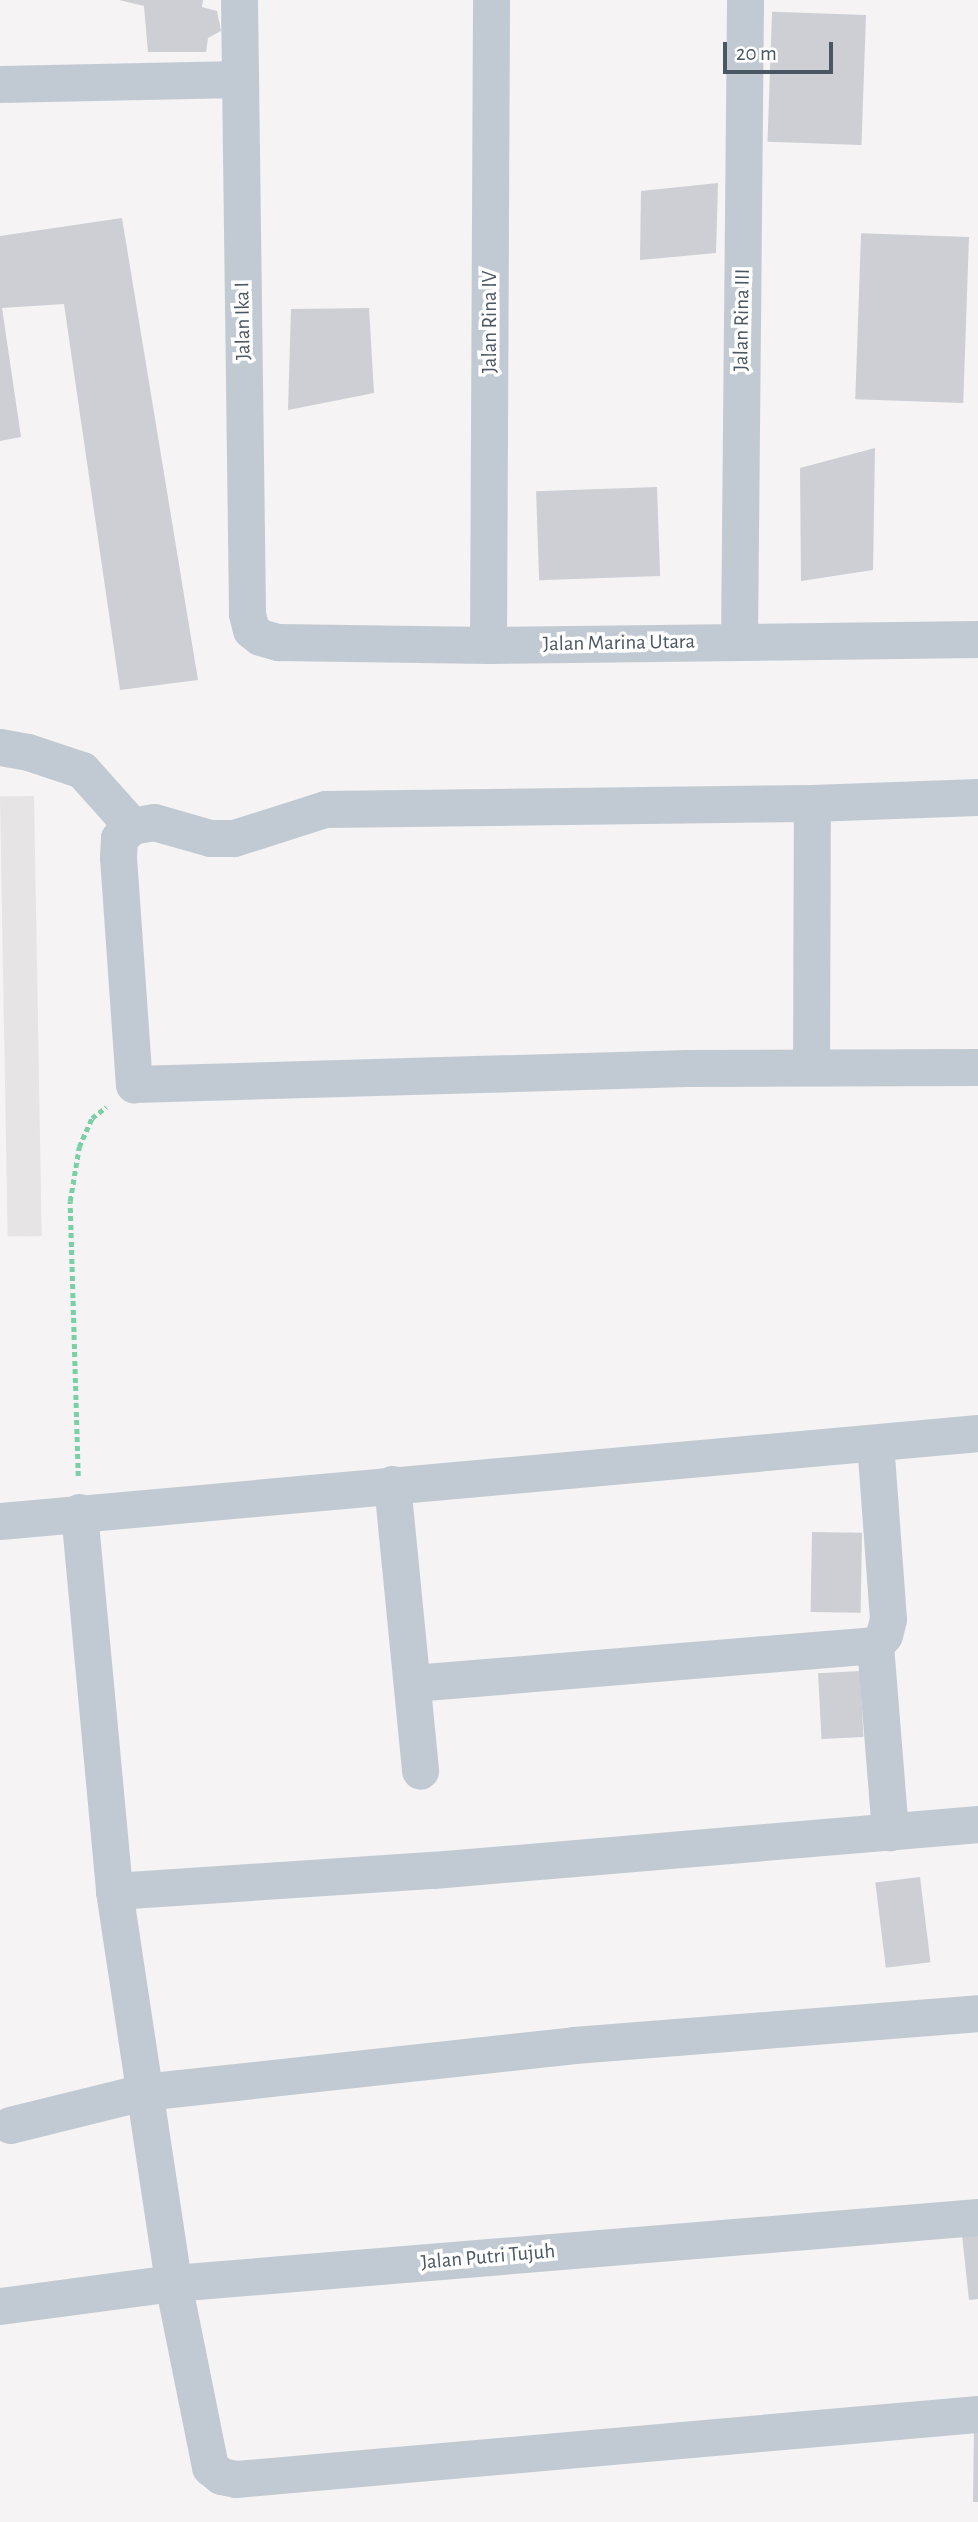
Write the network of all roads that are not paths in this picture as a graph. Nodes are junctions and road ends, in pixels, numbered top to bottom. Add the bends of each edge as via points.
1 (239, 0) edge
2 (491, 0) edge
3 (745, 0) edge
4 (240, 79) junction
5 (0, 84) edge
6 (260, 637) joint
7 (978, 639) edge
8 (738, 641) junction
9 (488, 645) junction
10 (0, 747) edge
11 (978, 797) edge
12 (812, 803) junction
13 (132, 827) junction
14 (811, 1067) junction
15 (978, 1067) edge
16 (978, 1433) edge
17 (875, 1443) junction
18 (392, 1484) junction
19 (79, 1512) junction
20 (0, 1521) edge
21 (875, 1645) junction
22 (413, 1683) junction
23 (420, 1771) dead end
24 (978, 1824) edge
25 (890, 1832) junction
26 (114, 1891) junction
27 (978, 2013) edge
28 (143, 2092) junction
29 (10, 2125) dead end
30 (978, 2217) edge
31 (173, 2283) junction
32 (0, 2306) edge
33 (978, 2414) edge

1 - 4 street, Jalan Ika I
2 - 9 street, Jalan Rina IV
3 - 8 street, Jalan Rina III
4 - 5 street
4 - 6 street, Jalan Ika I via 247,614 251,630
6 - 9 street, Jalan Marina Utara via 278,642
7 - 8 street, Jalan Marina Utara
8 - 9 street, Jalan Marina Utara
10 - 13 street via 82,770
11 - 12 street
12 - 13 street via 325,809 234,838 210,838 154,822
12 - 14 street
13 - 14 street via 119,838 118,857 134,1084
14 - 15 street
16 - 17 street
17 - 18 street
17 - 21 street via 888,1619 884,1635
18 - 19 street
18 - 22 street
19 - 20 street
19 - 26 street
21 - 22 street
21 - 25 street
22 - 23 street
24 - 25 street
25 - 26 street
26 - 28 street
27 - 28 street via 574,2045
28 - 29 street
28 - 31 street
30 - 31 street, Jalan Putri Tujuh
31 - 32 street, Jalan Putri Tujuh
31 - 33 street via 210,2467 221,2476 236,2479

